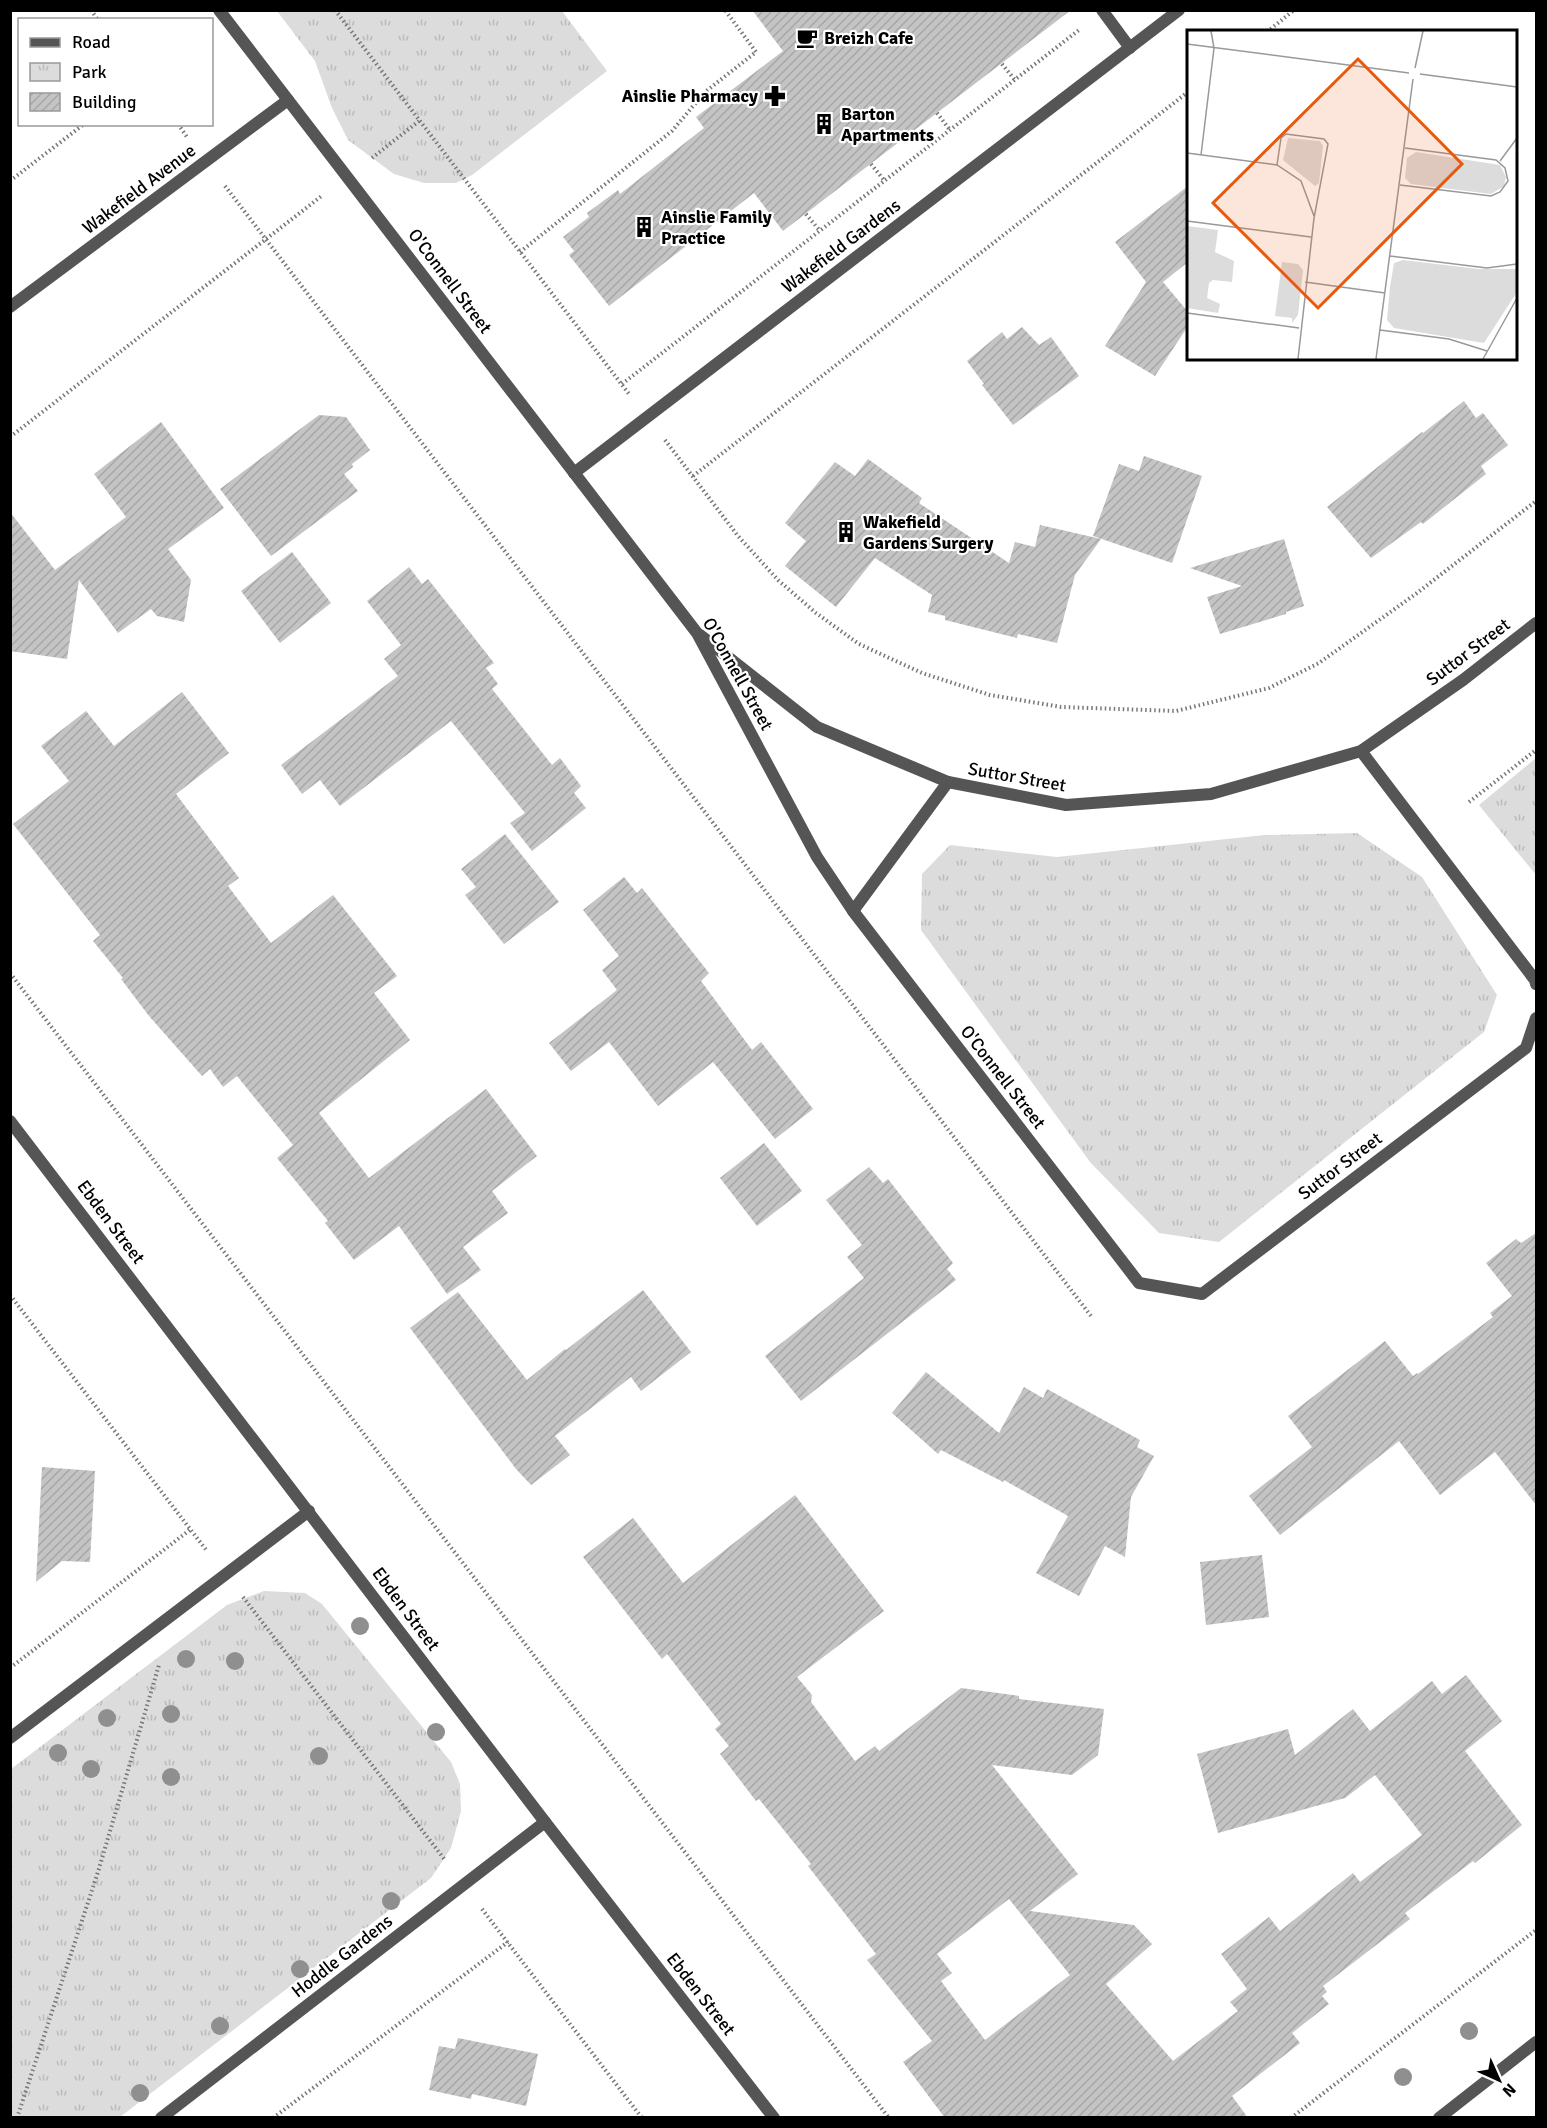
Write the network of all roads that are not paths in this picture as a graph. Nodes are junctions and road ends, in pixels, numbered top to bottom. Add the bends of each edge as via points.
1 (219, 10) edge
2 (1179, 10) edge
3 (1102, 11) edge
4 (1130, 48) junction
5 (288, 100) junction
6 (10, 308) edge
7 (574, 473) junction
8 (1536, 623) edge
9 (697, 633) junction
10 (1361, 751) junction
11 (948, 782) junction
12 (853, 911) junction
13 (1536, 984) edge
14 (1536, 1018) edge
15 (10, 1120) edge
16 (1139, 1283) joint
17 (309, 1511) junction
18 (10, 1738) edge
19 (545, 1822) junction
20 (1536, 2042) edge
21 (161, 2118) edge
22 (774, 2118) edge
23 (1439, 2118) edge

1 - 5 street, O'Connell Street
2 - 4 street, Wakefield Gardens
3 - 4 street
4 - 7 street, Wakefield Gardens
5 - 6 street, Wakefield Avenue
5 - 7 street, O'Connell Street
7 - 9 street, O'Connell Street
8 - 10 street, Suttor Street
9 - 11 street, Suttor Street via 817,728
9 - 12 street, O'Connell Street via 817,857
10 - 11 street, Suttor Street via 1211,794 1111,802 1066,805
10 - 13 street
11 - 12 street, Suttor Street
12 - 16 street, O'Connell Street
14 - 16 street, Suttor Street via 1526,1048 1202,1294
15 - 17 street, Ebden Street
17 - 18 street
17 - 19 street, Ebden Street
19 - 21 street, Hoddle Gardens
19 - 22 street, Ebden Street
20 - 23 street

